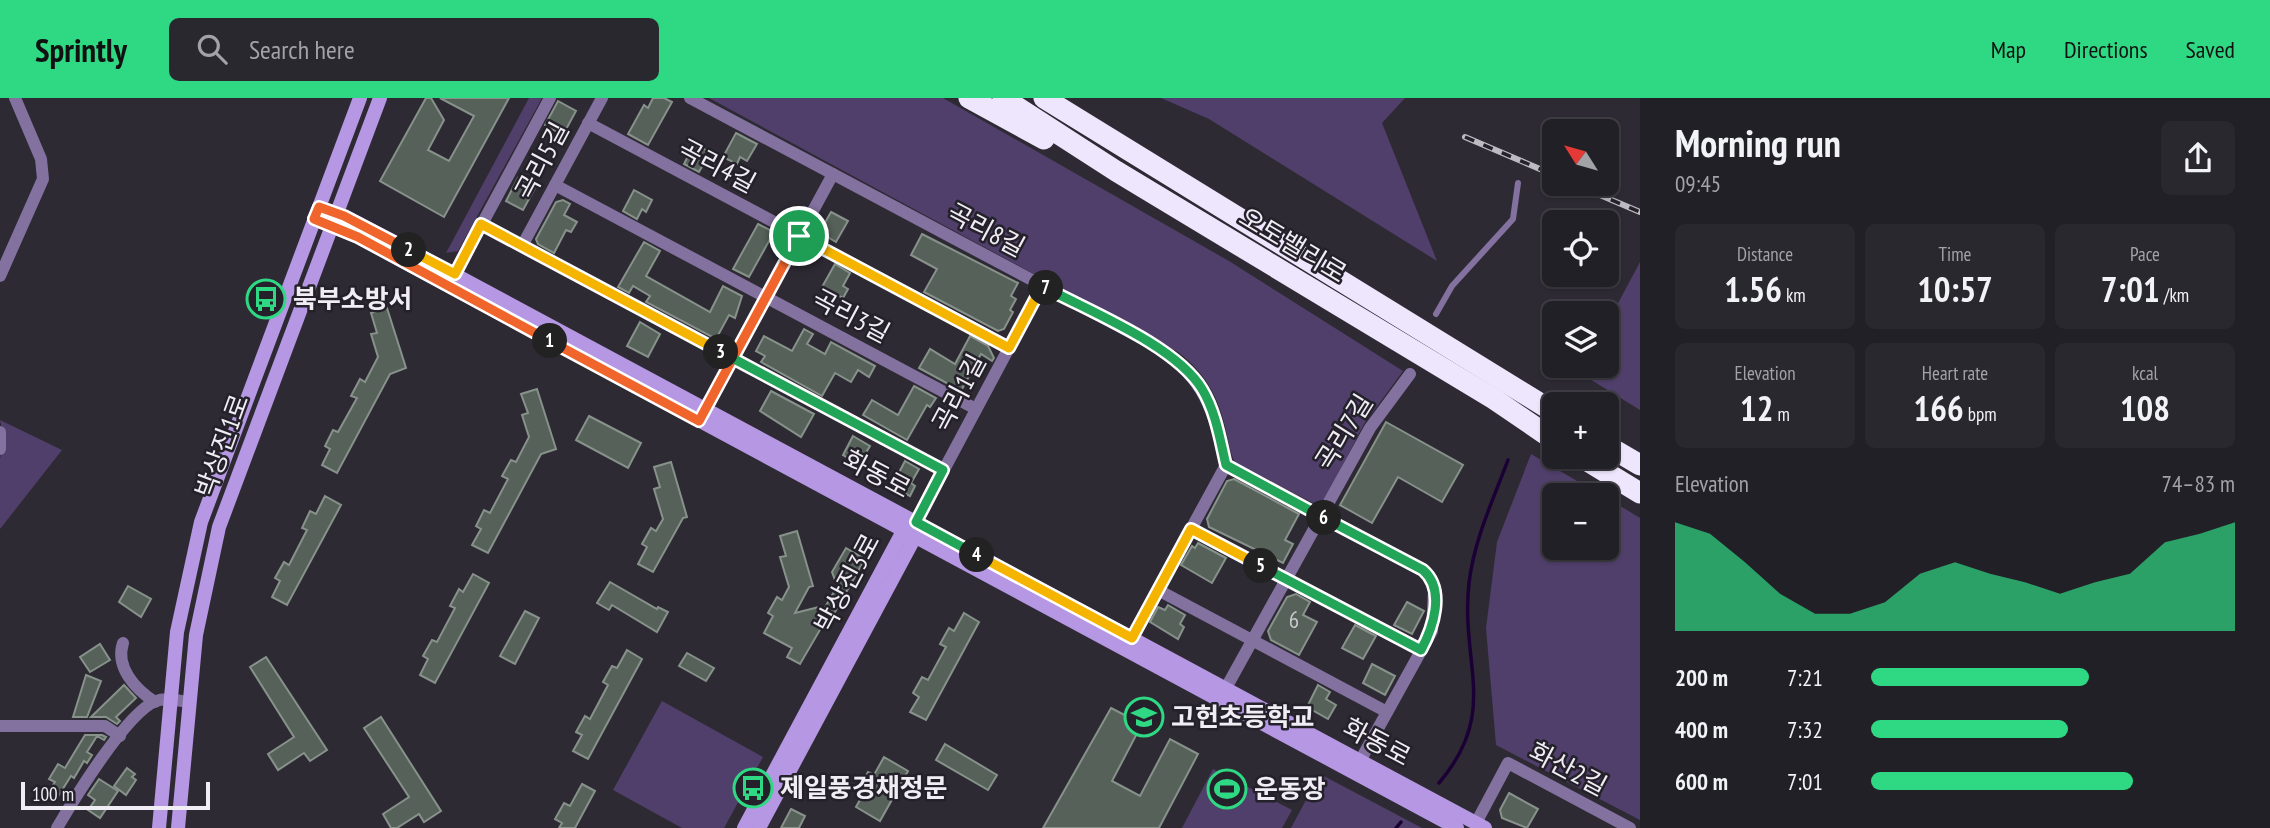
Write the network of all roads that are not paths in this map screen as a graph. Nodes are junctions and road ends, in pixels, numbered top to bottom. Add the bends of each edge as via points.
1 (15, 98) edge
2 (360, 98) edge
3 (380, 98) edge
4 (550, 98) edge
5 (602, 98) edge
6 (690, 98) edge
7 (969, 98) edge
8 (1003, 98) edge
9 (1044, 98) edge
10 (1053, 98) edge
11 (588, 123) junction
12 (1086, 124) junction
13 (833, 174) junction
14 (1518, 183) dead end
15 (555, 185) junction
16 (1145, 189) junction
17 (316, 213) junction
18 (334, 220) junction
19 (481, 224) junction
20 (799, 236) junction
21 (523, 246) junction
22 (455, 274) junction
23 (0, 276) edge
24 (1042, 286) junction
25 (766, 297) junction
26 (1436, 314) dead end
27 (1009, 348) junction
28 (733, 358) junction
29 (1410, 374) dead end
30 (1542, 404) edge
31 (976, 409) junction
32 (702, 415) junction
33 (0, 432) edge
34 (1542, 432) edge
35 (0, 449) edge
36 (1619, 453) edge
37 (1226, 465) junction
38 (1640, 466) edge
39 (1601, 469) edge
40 (943, 470) junction
41 (1640, 493) edge
42 (1321, 516) junction
43 (1191, 529) junction
44 (911, 530) junction
45 (1286, 579) junction
46 (1158, 590) junction
47 (1252, 640) junction
48 (123, 643) dead end
49 (1128, 644) junction
50 (1421, 650) junction
51 (1223, 695) junction
52 (170, 700) junction
53 (155, 702) junction
54 (189, 702) junction
55 (1387, 712) junction
56 (0, 726) edge
57 (120, 736) junction
58 (1360, 761) junction
59 (1476, 827) edge
60 (57, 828) edge
61 (159, 828) edge
62 (178, 828) edge
63 (744, 828) edge
64 (759, 828) edge
65 (1457, 828) edge
66 (1630, 828) edge

1 - 23 street via 41,159 43,179
2 - 17 street, 박상진1로
3 - 18 street, 박상진1로
4 - 19 street
5 - 11 street, 곡리5길
6 - 13 street, 곡리8길
7 - 16 highway
8 - 16 highway, 오토밸리로
9 - 12 highway, 오토밸리로
10 - 12 highway
11 - 15 street, 곡리5길
11 - 20 street, 곡리4길
12 - 30 highway, 오토밸리로
13 - 20 street
13 - 24 street, 곡리8길
14 - 26 lane via 1513,219 1452,286
15 - 21 street, 곡리5길
15 - 25 street, 곡리3길
16 - 34 highway, 오토밸리로 via 1494,398
17 - 18 street, 화동로
17 - 52 street, 박상진1로 via 201,522 181,610
18 - 22 street, 화동로
18 - 32 street, 화동로
18 - 54 street, 박상진1로 via 219,527 196,635
19 - 21 street
19 - 22 street
20 - 25 street
20 - 27 street, 곡리4길
21 - 28 street
22 - 32 street, 화동로
24 - 27 street, 곡리1길
24 - 37 street, 곡리8길 via 1156,346 1183,366 1210,406
25 - 28 street
25 - 31 street, 곡리3길
27 - 31 street, 곡리1길
28 - 32 street
28 - 40 street
29 - 42 street, 곡리7길 via 1370,428
31 - 40 street, 곡리1길
32 - 44 street, 화동로
33 - 35 street
36 - 38 highway
37 - 42 street
37 - 43 street
39 - 41 highway
40 - 44 street, 곡리1길
42 - 45 street, 곡리7길
42 - 50 street via 1430,578 1434,624
43 - 45 street
43 - 46 street
44 - 49 street, 화동로
44 - 63 street, 박상진3로
44 - 64 street, 박상진3로
45 - 47 street, 곡리7길
45 - 50 street
46 - 47 street
46 - 49 street
47 - 51 street, 곡리7길
47 - 55 street
48 - 53 street via 120,656 128,676
49 - 51 street, 화동로
50 - 55 street
51 - 58 street, 화동로
51 - 65 street, 화동로
52 - 53 street
52 - 54 street
52 - 61 street, 박상진1로
53 - 57 street
54 - 62 street, 박상진1로
55 - 58 street
56 - 57 street via 105,726
57 - 60 street
58 - 59 street, 화동로
59 - 66 street, 화산2길 via 1508,763

